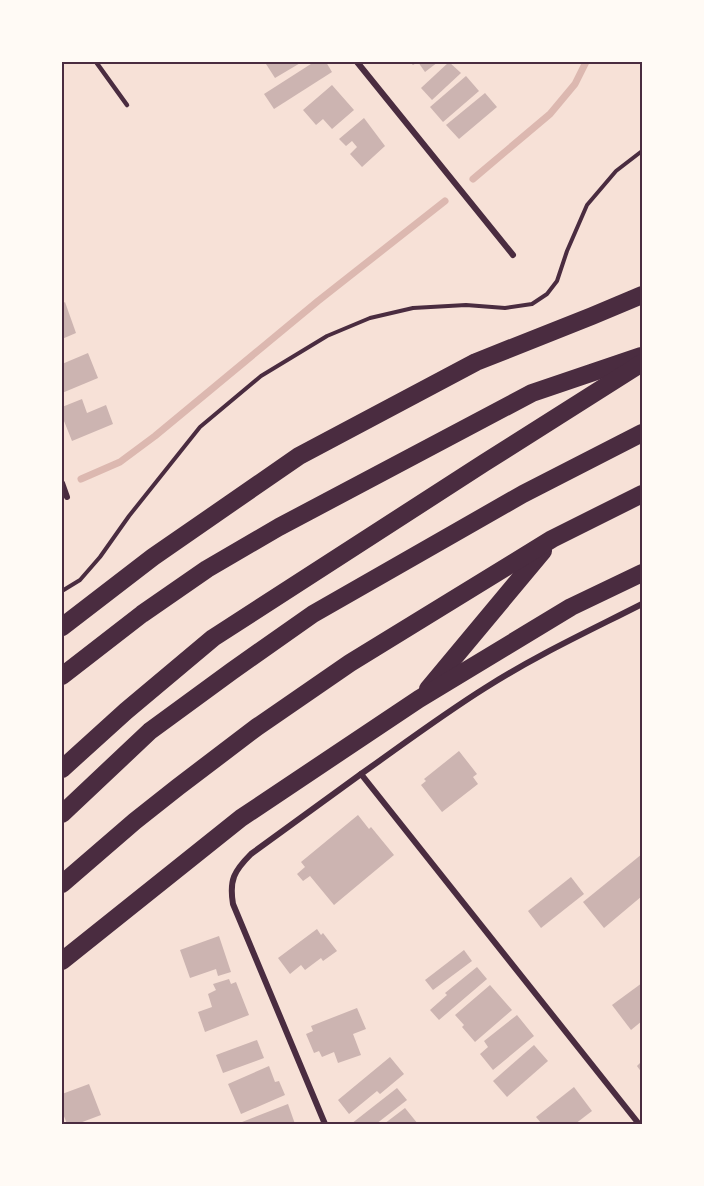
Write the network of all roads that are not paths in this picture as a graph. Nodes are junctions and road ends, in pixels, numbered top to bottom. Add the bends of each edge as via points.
1 (96, 62) edge
2 (357, 62) edge
3 (127, 105) dead end
4 (513, 255) dead end
5 (642, 295) edge
6 (642, 356) edge
7 (642, 363) edge
8 (642, 434) edge
9 (62, 483) edge
10 (642, 494) edge
11 (67, 497) dead end
12 (552, 539) junction
13 (642, 573) edge
14 (642, 604) edge
15 (62, 627) edge
16 (62, 676) edge
17 (419, 699) junction
18 (62, 769) edge
19 (361, 774) junction
20 (62, 814) edge
21 (62, 884) edge
22 (62, 961) edge
23 (325, 1125) edge
24 (639, 1125) edge

1 - 3 lane
2 - 4 street
5 - 15 highway via 476,362 299,456 153,557
6 - 16 highway via 532,393 279,528 207,569
7 - 18 highway via 213,638
8 - 20 highway via 523,494 313,614 150,731
9 - 11 street
10 - 12 highway
12 - 17 highway
12 - 21 highway via 350,663 257,728 152,807
13 - 17 highway via 571,607
14 - 19 street via 485,688
17 - 22 highway via 241,818
19 - 23 street via 251,854 233,876 231,891
19 - 24 street

